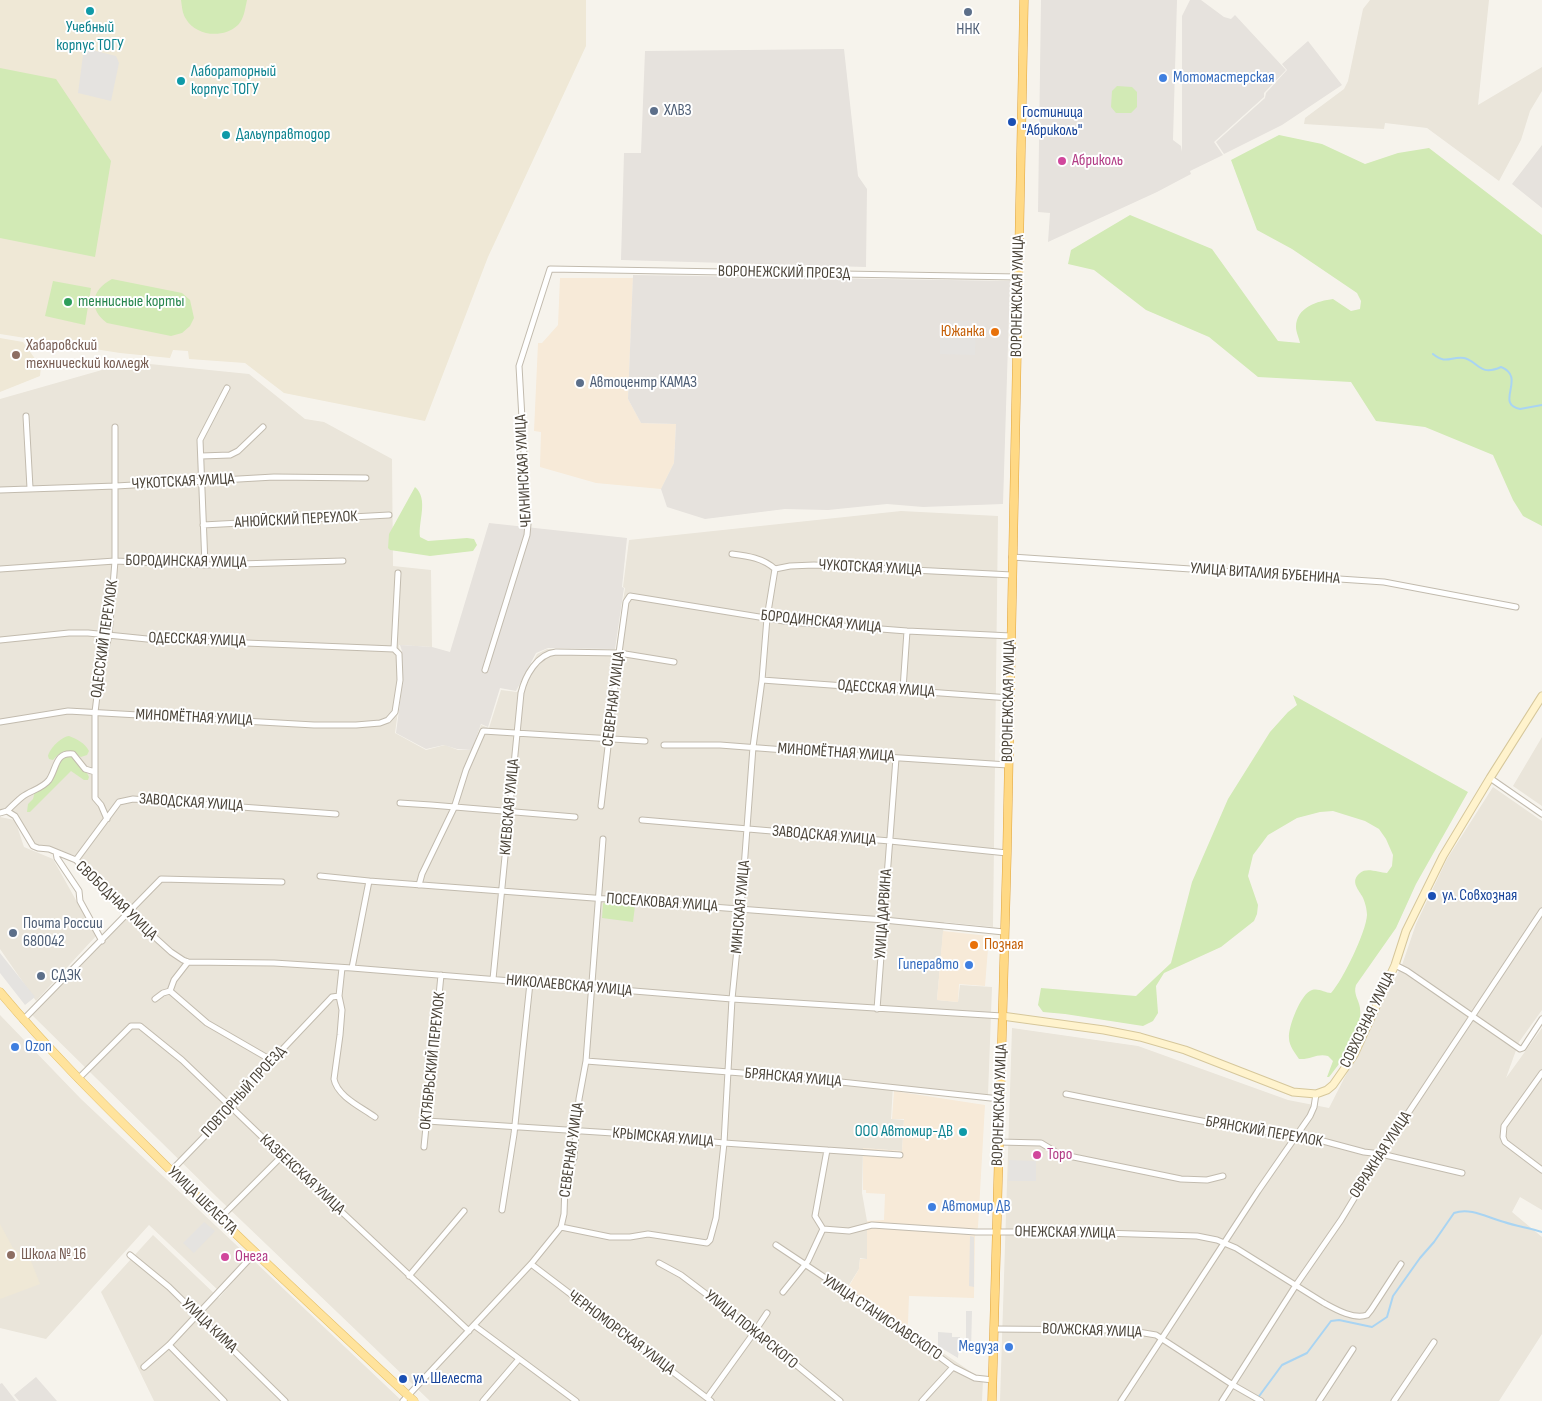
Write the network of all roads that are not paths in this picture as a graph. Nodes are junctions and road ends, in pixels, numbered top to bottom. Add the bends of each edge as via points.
1 (1024, 0) edge
2 (550, 269) joint
3 (1018, 277) junction
4 (227, 388) dead end
5 (26, 416) dead end
6 (116, 427) dead end
7 (263, 427) dead end
8 (201, 456) junction
9 (366, 478) dead end
10 (202, 480) junction
11 (116, 486) junction
12 (30, 488) junction
13 (0, 490) edge
14 (389, 515) dead end
15 (204, 525) junction
16 (732, 554) dead end
17 (1012, 557) junction
18 (115, 561) junction
19 (343, 561) dead end
20 (205, 565) junction
21 (0, 569) edge
22 (775, 569) junction
23 (398, 573) dead end
24 (1012, 575) junction
25 (633, 595) joint
26 (1516, 607) dead end
27 (767, 618) junction
28 (907, 630) junction
29 (109, 635) junction
30 (1011, 636) junction
31 (0, 640) edge
32 (394, 649) junction
33 (619, 653) junction
34 (674, 662) dead end
35 (485, 670) dead end
36 (762, 680) junction
37 (903, 689) junction
38 (1542, 696) edge
39 (1010, 698) junction
40 (95, 712) junction
41 (0, 722) edge
42 (517, 734) junction
43 (609, 739) junction
44 (645, 741) dead end
45 (664, 745) dead end
46 (753, 747) junction
47 (896, 758) junction
48 (1008, 765) junction
49 (95, 772) junction
50 (1490, 778) junction
51 (400, 804) dead end
52 (601, 806) dead end
53 (454, 808) junction
54 (7, 810) junction
55 (511, 812) junction
56 (0, 813) edge
57 (336, 814) dead end
58 (1542, 814) edge
59 (575, 817) dead end
60 (107, 819) junction
61 (642, 820) dead end
62 (748, 829) junction
63 (603, 839) dead end
64 (890, 841) junction
65 (56, 852) junction
66 (1007, 853) junction
67 (76, 860) junction
68 (320, 876) dead end
69 (369, 881) junction
70 (282, 882) dead end
71 (419, 885) junction
72 (502, 892) junction
73 (599, 898) junction
74 (741, 909) junction
75 (1542, 910) edge
76 (128, 913) junction
77 (884, 920) junction
78 (1004, 932) junction
79 (102, 941) junction
80 (188, 962) junction
81 (1395, 965) junction
82 (342, 968) junction
83 (352, 968) junction
84 (441, 975) junction
85 (493, 979) junction
86 (530, 983) junction
87 (591, 988) junction
88 (170, 991) junction
89 (0, 992) edge
90 (339, 996) junction
91 (155, 999) dead end
92 (732, 999) junction
93 (877, 1009) junction
94 (1002, 1016) junction
95 (1473, 1017) junction
96 (1542, 1019) edge
97 (23, 1020) junction
98 (271, 1060) junction
99 (586, 1061) junction
100 (728, 1073) junction
101 (1542, 1073) edge
102 (78, 1079) junction
103 (1066, 1094) dead end
104 (1316, 1094) junction
105 (1000, 1099) junction
106 (232, 1108) junction
107 (375, 1117) dead end
108 (427, 1121) junction
109 (515, 1127) junction
110 (576, 1131) junction
111 (1296, 1135) junction
112 (999, 1142) junction
113 (724, 1143) junction
114 (424, 1146) dead end
115 (827, 1150) junction
116 (1381, 1154) junction
117 (900, 1155) dead end
118 (282, 1156) junction
119 (1542, 1170) edge
120 (171, 1171) junction
121 (1462, 1173) dead end
122 (1224, 1176) dead end
123 (502, 1210) dead end
124 (464, 1211) dead end
125 (220, 1218) junction
126 (561, 1227) junction
127 (823, 1229) junction
128 (997, 1232) junction
129 (1224, 1243) junction
130 (776, 1245) dead end
131 (255, 1253) junction
132 (130, 1254) dead end
133 (659, 1263) dead end
134 (532, 1264) junction
135 (805, 1264) junction
136 (1401, 1264) dead end
137 (409, 1276) junction
138 (1296, 1285) junction
139 (782, 1292) dead end
140 (767, 1313) dead end
141 (198, 1316) junction
142 (475, 1326) junction
143 (994, 1329) junction
144 (755, 1331) junction
145 (469, 1332) junction
146 (1161, 1338) junction
147 (1434, 1342) dead end
148 (169, 1345) junction
149 (1353, 1349) dead end
150 (519, 1359) junction
151 (144, 1367) dead end
152 (953, 1367) junction
153 (992, 1380) junction
154 (1233, 1385) junction
155 (408, 1399) edge
156 (709, 1400) edge
157 (224, 1401) edge
158 (285, 1401) edge
159 (483, 1401) edge
160 (576, 1401) edge
161 (840, 1401) edge
162 (922, 1401) edge
163 (992, 1401) edge
164 (1121, 1401) edge
165 (1222, 1401) edge
166 (1261, 1401) edge
167 (1319, 1401) edge
168 (1394, 1401) edge

1 - 3 highway, ВОРОНЕЖСКАЯ УЛИЦА
2 - 3 street, ВОРОНЕЖСКИЙ ПРОЕЗД
2 - 35 street, ЧЕЛНИНСКАЯ УЛИЦА via 519,366 528,535
3 - 17 highway, ВОРОНЕЖСКАЯ УЛИЦА
4 - 8 street via 200,440
5 - 12 street
6 - 11 street, ОДЕССКИЙ ПЕРЕУЛОК
7 - 8 street via 230,455
8 - 10 street
9 - 10 street, ЧУКОТСКАЯ УЛИЦА
10 - 11 street, ЧУКОТСКАЯ УЛИЦА
10 - 15 street
11 - 12 street, ЧУКОТСКАЯ УЛИЦА
11 - 18 street, ОДЕССКИЙ ПЕРЕУЛОК
12 - 13 street, ЧУКОТСКАЯ УЛИЦА
14 - 15 street, АНЮЙСКИЙ ПЕРЕУЛОК
15 - 20 street
16 - 22 street via 760,559
17 - 24 highway, ВОРОНЕЖСКАЯ УЛИЦА
17 - 26 street, УЛИЦА ВИТАЛИЯ БУБЕНИНА via 1384,582
18 - 20 street, БОРОДИНСКАЯ УЛИЦА
18 - 21 street, БОРОДИНСКАЯ УЛИЦА
18 - 29 street, ОДЕССКИЙ ПЕРЕУЛОК
19 - 20 street, БОРОДИНСКАЯ УЛИЦА
22 - 24 street, ЧУКОТСКАЯ УЛИЦА via 814,566
22 - 27 street, МИНСКАЯ УЛИЦА
23 - 32 street
24 - 30 highway, ВОРОНЕЖСКАЯ УЛИЦА
25 - 27 street, БОРОДИНСКАЯ УЛИЦА
25 - 33 street, СЕВЕРНАЯ УЛИЦА via 626,602
27 - 28 street, БОРОДИНСКАЯ УЛИЦА
27 - 36 street, МИНСКАЯ УЛИЦА
28 - 30 street, БОРОДИНСКАЯ УЛИЦА
28 - 37 street
29 - 31 street, ОДЕССКАЯ УЛИЦА via 69,633
29 - 32 street, ОДЕССКАЯ УЛИЦА
29 - 40 street, ОДЕССКИЙ ПЕРЕУЛОК
30 - 39 highway, ВОРОНЕЖСКАЯ УЛИЦА
32 - 40 street, МИНОМЁТНАЯ УЛИЦА via 399,654 400,680 395,712 388,720 368,725 314,725
33 - 34 street
33 - 42 street, КИЕВСКАЯ УЛИЦА via 556,652 540,657 521,693
33 - 43 street, СЕВЕРНАЯ УЛИЦА
36 - 37 street, ОДЕССКАЯ УЛИЦА
36 - 46 street, МИНСКАЯ УЛИЦА
37 - 39 street, ОДЕССКАЯ УЛИЦА
38 - 50 main road, СОВХОЗНАЯ УЛИЦА
39 - 48 highway, ВОРОНЕЖСКАЯ УЛИЦА
40 - 41 street, МИНОМЁТНАЯ УЛИЦА via 68,711
40 - 49 street, ОДЕССКИЙ ПЕРЕУЛОК
42 - 43 street
42 - 53 street via 483,732
42 - 55 street, КИЕВСКАЯ УЛИЦА
43 - 44 street
43 - 52 street, СЕВЕРНАЯ УЛИЦА
45 - 46 street, МИНОМЁТНАЯ УЛИЦА
46 - 47 street, МИНОМЁТНАЯ УЛИЦА
46 - 62 street, МИНСКАЯ УЛИЦА
47 - 48 street, МИНОМЁТНАЯ УЛИЦА
47 - 64 street, УЛИЦА ДАРВИНА
48 - 66 highway, ВОРОНЕЖСКАЯ УЛИЦА
49 - 54 street via 85,768 73,754 64,754 42,787
49 - 60 street, ОДЕССКИЙ ПЕРЕУЛОК via 95,798
50 - 58 street
50 - 81 main road, СОВХОЗНАЯ УЛИЦА via 1443,856 1406,932
51 - 53 street
53 - 55 street
53 - 71 street
54 - 56 street
54 - 65 street, СВОБОДНАЯ УЛИЦА via 15,816 33,846
55 - 59 street
55 - 72 street, КИЕВСКАЯ УЛИЦА
57 - 60 street, ЗАВОДСКАЯ УЛИЦА via 133,799 119,802
60 - 67 street, ЗАВОДСКАЯ УЛИЦА
61 - 62 street, ЗАВОДСКАЯ УЛИЦА
62 - 64 street, ЗАВОДСКАЯ УЛИЦА
62 - 74 street, МИНСКАЯ УЛИЦА
63 - 73 street, СЕВЕРНАЯ УЛИЦА
64 - 66 street, ЗАВОДСКАЯ УЛИЦА
64 - 77 street, УЛИЦА ДАРВИНА
65 - 67 street, СВОБОДНАЯ УЛИЦА
65 - 79 street via 79,891 80,902
66 - 78 highway, ВОРОНЕЖСКАЯ УЛИЦА
67 - 76 street, СВОБОДНАЯ УЛИЦА
68 - 69 street, ПОСЕЛКОВАЯ УЛИЦА
69 - 71 street, ПОСЕЛКОВАЯ УЛИЦА
69 - 83 street
70 - 76 street via 160,879
71 - 72 street, ПОСЕЛКОВАЯ УЛИЦА
72 - 73 street, ПОСЕЛКОВАЯ УЛИЦА
72 - 85 street, КИЕВСКАЯ УЛИЦА
73 - 74 street, ПОСЕЛКОВАЯ УЛИЦА
73 - 87 street, СЕВЕРНАЯ УЛИЦА
74 - 77 street, ПОСЕЛКОВАЯ УЛИЦА
74 - 92 street, МИНСКАЯ УЛИЦА
75 - 95 street, ОВРАЖНАЯ УЛИЦА
76 - 79 street
76 - 80 street, СВОБОДНАЯ УЛИЦА via 171,952
77 - 78 street, ПОСЕЛКОВАЯ УЛИЦА
77 - 93 street, УЛИЦА ДАРВИНА
78 - 94 highway, ВОРОНЕЖСКАЯ УЛИЦА
79 - 97 street
80 - 82 street, НИКОЛАЕВСКАЯ УЛИЦА
80 - 88 street
81 - 95 street
81 - 104 main road, СОВХОЗНАЯ УЛИЦА via 1354,1055 1333,1085
82 - 83 street, НИКОЛАЕВСКАЯ УЛИЦА
82 - 90 street
83 - 84 street, НИКОЛАЕВСКАЯ УЛИЦА
84 - 85 street, НИКОЛАЕВСКАЯ УЛИЦА
84 - 108 street, ОКТЯБРЬСКИЙ ПЕРЕУЛОК
85 - 86 street, НИКОЛАЕВСКАЯ УЛИЦА
86 - 87 street, НИКОЛАЕВСКАЯ УЛИЦА
86 - 109 street
87 - 92 street, НИКОЛАЕВСКАЯ УЛИЦА
87 - 99 street, СЕВЕРНАЯ УЛИЦА
88 - 91 street
88 - 98 street via 206,1024
89 - 97 main road, УЛИЦА ШЕЛЕСТА
90 - 98 street, ПОВТОРНЫЙ ПРОЕЗД via 332,997
90 - 107 street via 342,1010 335,1084
92 - 93 street, НИКОЛАЕВСКАЯ УЛИЦА
92 - 100 street, МИНСКАЯ УЛИЦА
93 - 94 street, НИКОЛАЕВСКАЯ УЛИЦА
94 - 104 main road via 1140,1037 1185,1050 1293,1092
94 - 105 highway, ВОРОНЕЖСКАЯ УЛИЦА
95 - 96 street via 1520,1049
95 - 116 street, ОВРАЖНАЯ УЛИЦА
97 - 102 main road, УЛИЦА ШЕЛЕСТА
98 - 106 street, ПОВТОРНЫЙ ПРОЕЗД via 246,1085
99 - 100 street, БРЯНСКАЯ УЛИЦА
99 - 110 street, СЕВЕРНАЯ УЛИЦА
100 - 105 street, БРЯНСКАЯ УЛИЦА
100 - 113 street, МИНСКАЯ УЛИЦА
101 - 119 street via 1503,1132 1505,1142
102 - 106 street, КАЗБЕКСКАЯ УЛИЦА via 131,1026 140,1026 182,1060
102 - 120 main road, УЛИЦА ШЕЛЕСТА
103 - 111 street, БРЯНСКИЙ ПЕРЕУЛОК via 1232,1127
104 - 111 street via 1310,1116
105 - 112 highway, ВОРОНЕЖСКАЯ УЛИЦА
106 - 118 street, КАЗБЕКСКАЯ УЛИЦА
106 - 120 street, ПОВТОРНЫЙ ПРОЕЗД
108 - 109 street, КРЫМСКАЯ УЛИЦА
108 - 114 street, ОКТЯБРЬСКИЙ ПЕРЕУЛОК
109 - 110 street, КРЫМСКАЯ УЛИЦА
109 - 123 street
110 - 113 street, КРЫМСКАЯ УЛИЦА
110 - 126 street, СЕВЕРНАЯ УЛИЦА via 574,1158 565,1185
111 - 116 street, БРЯНСКИЙ ПЕРЕУЛОК
111 - 129 street
112 - 122 street via 1041,1143 1059,1154 1181,1179 1207,1180
112 - 128 highway, ВОРОНЕЖСКАЯ УЛИЦА
113 - 115 street, КРЫМСКАЯ УЛИЦА
113 - 126 street, МИНСКАЯ УЛИЦА via 716,1218 707,1243 648,1234 610,1236
115 - 117 street, КРЫМСКАЯ УЛИЦА
115 - 127 street via 815,1216
116 - 121 street, БРЯНСКИЙ ПЕРЕУЛОК
116 - 138 street, ОВРАЖНАЯ УЛИЦА
118 - 125 street
118 - 137 street, КАЗБЕКСКАЯ УЛИЦА
120 - 125 main road, УЛИЦА ШЕЛЕСТА
124 - 137 street
125 - 131 main road, УЛИЦА ШЕЛЕСТА
126 - 134 street
127 - 128 street, ОНЕЖСКАЯ УЛИЦА via 848,1231 872,1225
127 - 135 street
128 - 129 street, ОНЕЖСКАЯ УЛИЦА via 1197,1236
128 - 143 highway, ВОРОНЕЖСКАЯ УЛИЦА
129 - 138 street, ОНЕЖСКАЯ УЛИЦА
129 - 146 street
130 - 135 street, УЛИЦА СТАНИСЛАВСКОГО
131 - 141 street
131 - 155 main road, УЛИЦА ШЕЛЕСТА
132 - 141 street, УЛИЦА КИМА
133 - 144 street, УЛИЦА ПОЖАРСКОГО via 681,1275
134 - 142 street
134 - 156 street, ЧЕРНОМОРСКАЯ УЛИЦА
135 - 139 street
135 - 152 street, УЛИЦА СТАНИСЛАВСКОГО
136 - 138 street, ОНЕЖСКАЯ УЛИЦА via 1363,1317 1335,1309
137 - 145 street, КАЗБЕКСКАЯ УЛИЦА
138 - 154 street, ОВРАЖНАЯ УЛИЦА
140 - 144 street
141 - 148 street
141 - 158 street, УЛИЦА КИМА
142 - 145 street
142 - 150 street
143 - 146 street, ВОЛЖСКАЯ УЛИЦА via 1106,1330 1149,1333
143 - 153 highway, ВОРОНЕЖСКАЯ УЛИЦА
144 - 156 street
144 - 161 street, УЛИЦА ПОЖАРСКОГО
145 - 155 street
146 - 154 street, ВОЛЖСКАЯ УЛИЦА
146 - 164 street
147 - 168 street
148 - 151 street
148 - 157 street
149 - 167 street
150 - 159 street
150 - 160 street
152 - 153 street, УЛИЦА СТАНИСЛАВСКОГО via 975,1378
152 - 162 street
153 - 163 highway, ВОРОНЕЖСКАЯ УЛИЦА
154 - 165 street, ОВРАЖНАЯ УЛИЦА
154 - 166 street, ВОЛЖСКАЯ УЛИЦА

